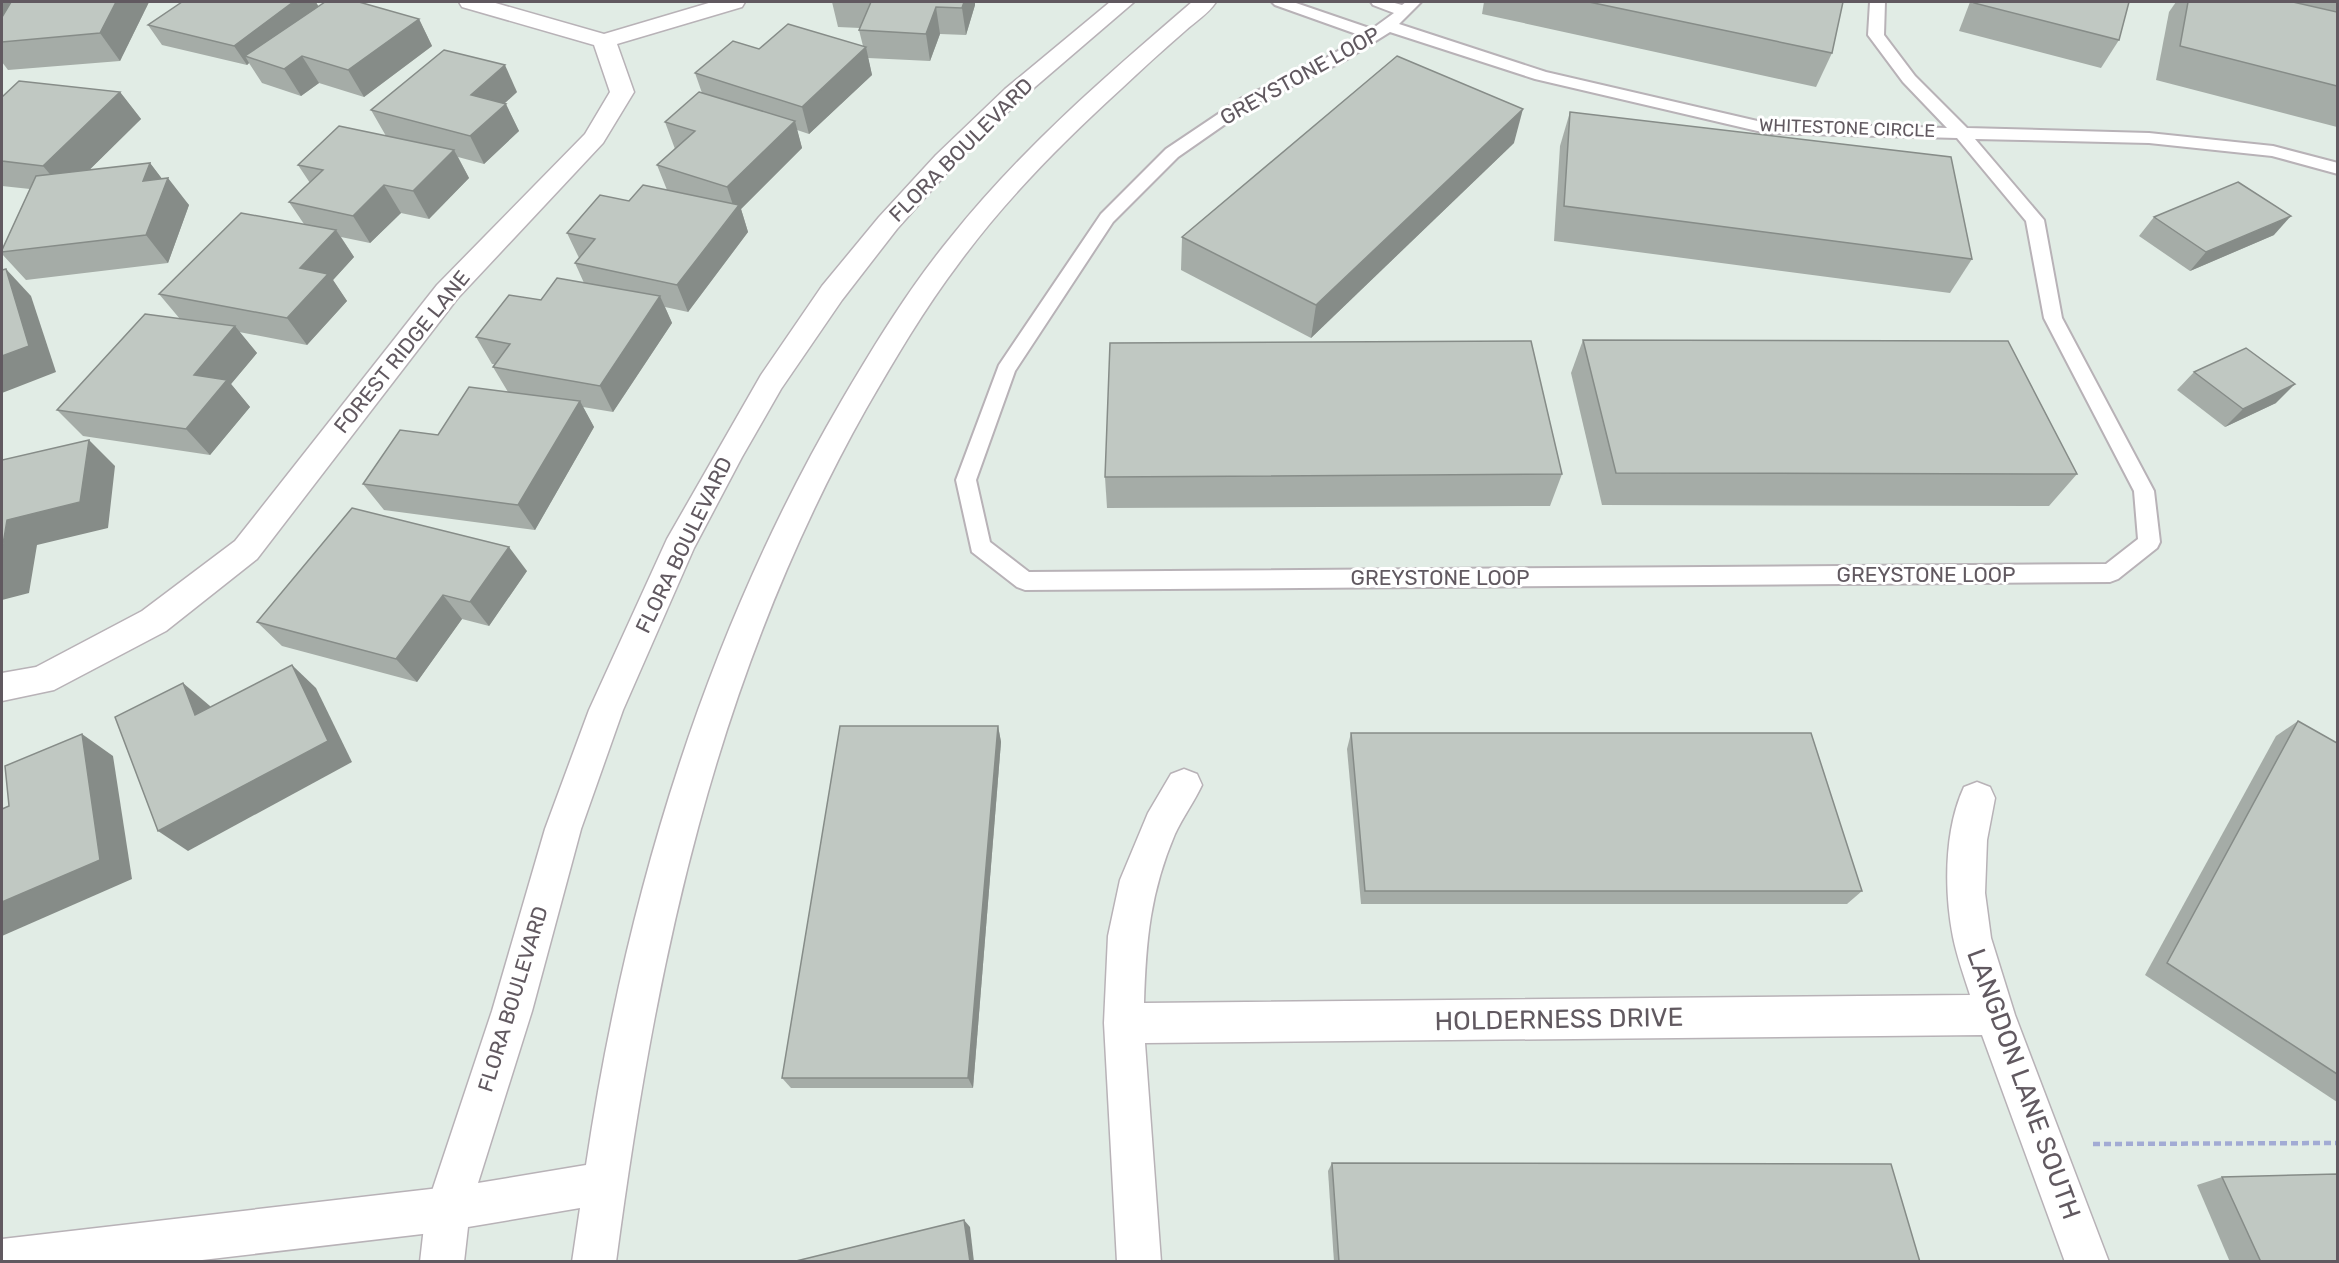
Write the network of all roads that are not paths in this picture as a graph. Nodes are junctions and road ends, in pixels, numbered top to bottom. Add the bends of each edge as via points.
1 (470, 2) edge
2 (735, 2) edge
3 (1123, 2) edge
4 (1205, 2) edge
5 (1280, 2) edge
6 (1378, 2) edge
7 (1878, 2) edge
8 (1303, 5) edge
9 (1409, 6) edge
10 (1381, 31) junction
11 (604, 41) junction
12 (1961, 132) junction
13 (2337, 169) edge
14 (2, 687) edge
15 (1184, 785) dead end
16 (1977, 798) dead end
17 (1995, 1015) junction
18 (1124, 1023) junction
19 (604, 1183) junction
20 (448, 1209) junction
21 (2, 1261) edge
22 (442, 1262) edge
23 (594, 1262) edge
24 (1139, 1262) edge
25 (2087, 1262) edge

1 - 11 street
2 - 11 street
3 - 20 street, FLORA BOULEVARD via 1013,94 888,223 832,293 771,382 729,453 678,548 606,710 563,829 512,1011
4 - 19 street via 1034,157 970,230 914,305 850,406 808,484 719,692 687,799 645,953
5 - 8 lane, WHITESTONE CIRCLE
6 - 9 lane
7 - 12 lane via 1876,35 1909,79
8 - 10 lane, WHITESTONE CIRCLE
9 - 10 lane
10 - 12 lane, WHITESTONE CIRCLE via 1541,76 1766,128
10 - 12 lane, GREYSTONE LOOP via 1336,59 1248,101 1172,153 1107,218 1006,370 966,480 980,546 1025,581 2110,573 2149,542 2144,491 2053,318 2035,219
11 - 14 street, FOREST RIDGE LANE via 622,92 594,138 447,292 246,550 154,621 42,680
12 - 13 lane, WHITESTONE CIRCLE via 2149,138 2273,151
15 - 18 street via 1161,825 1139,880 1127,936
16 - 17 street, LANGDON LANE SOUTH via 1969,840 1966,893 1972,938
17 - 18 street, HOLDERNESS DRIVE
17 - 25 street, LANGDON LANE SOUTH
18 - 24 street
19 - 20 street
19 - 23 street
20 - 21 street
20 - 22 street, FLORA BOULEVARD

